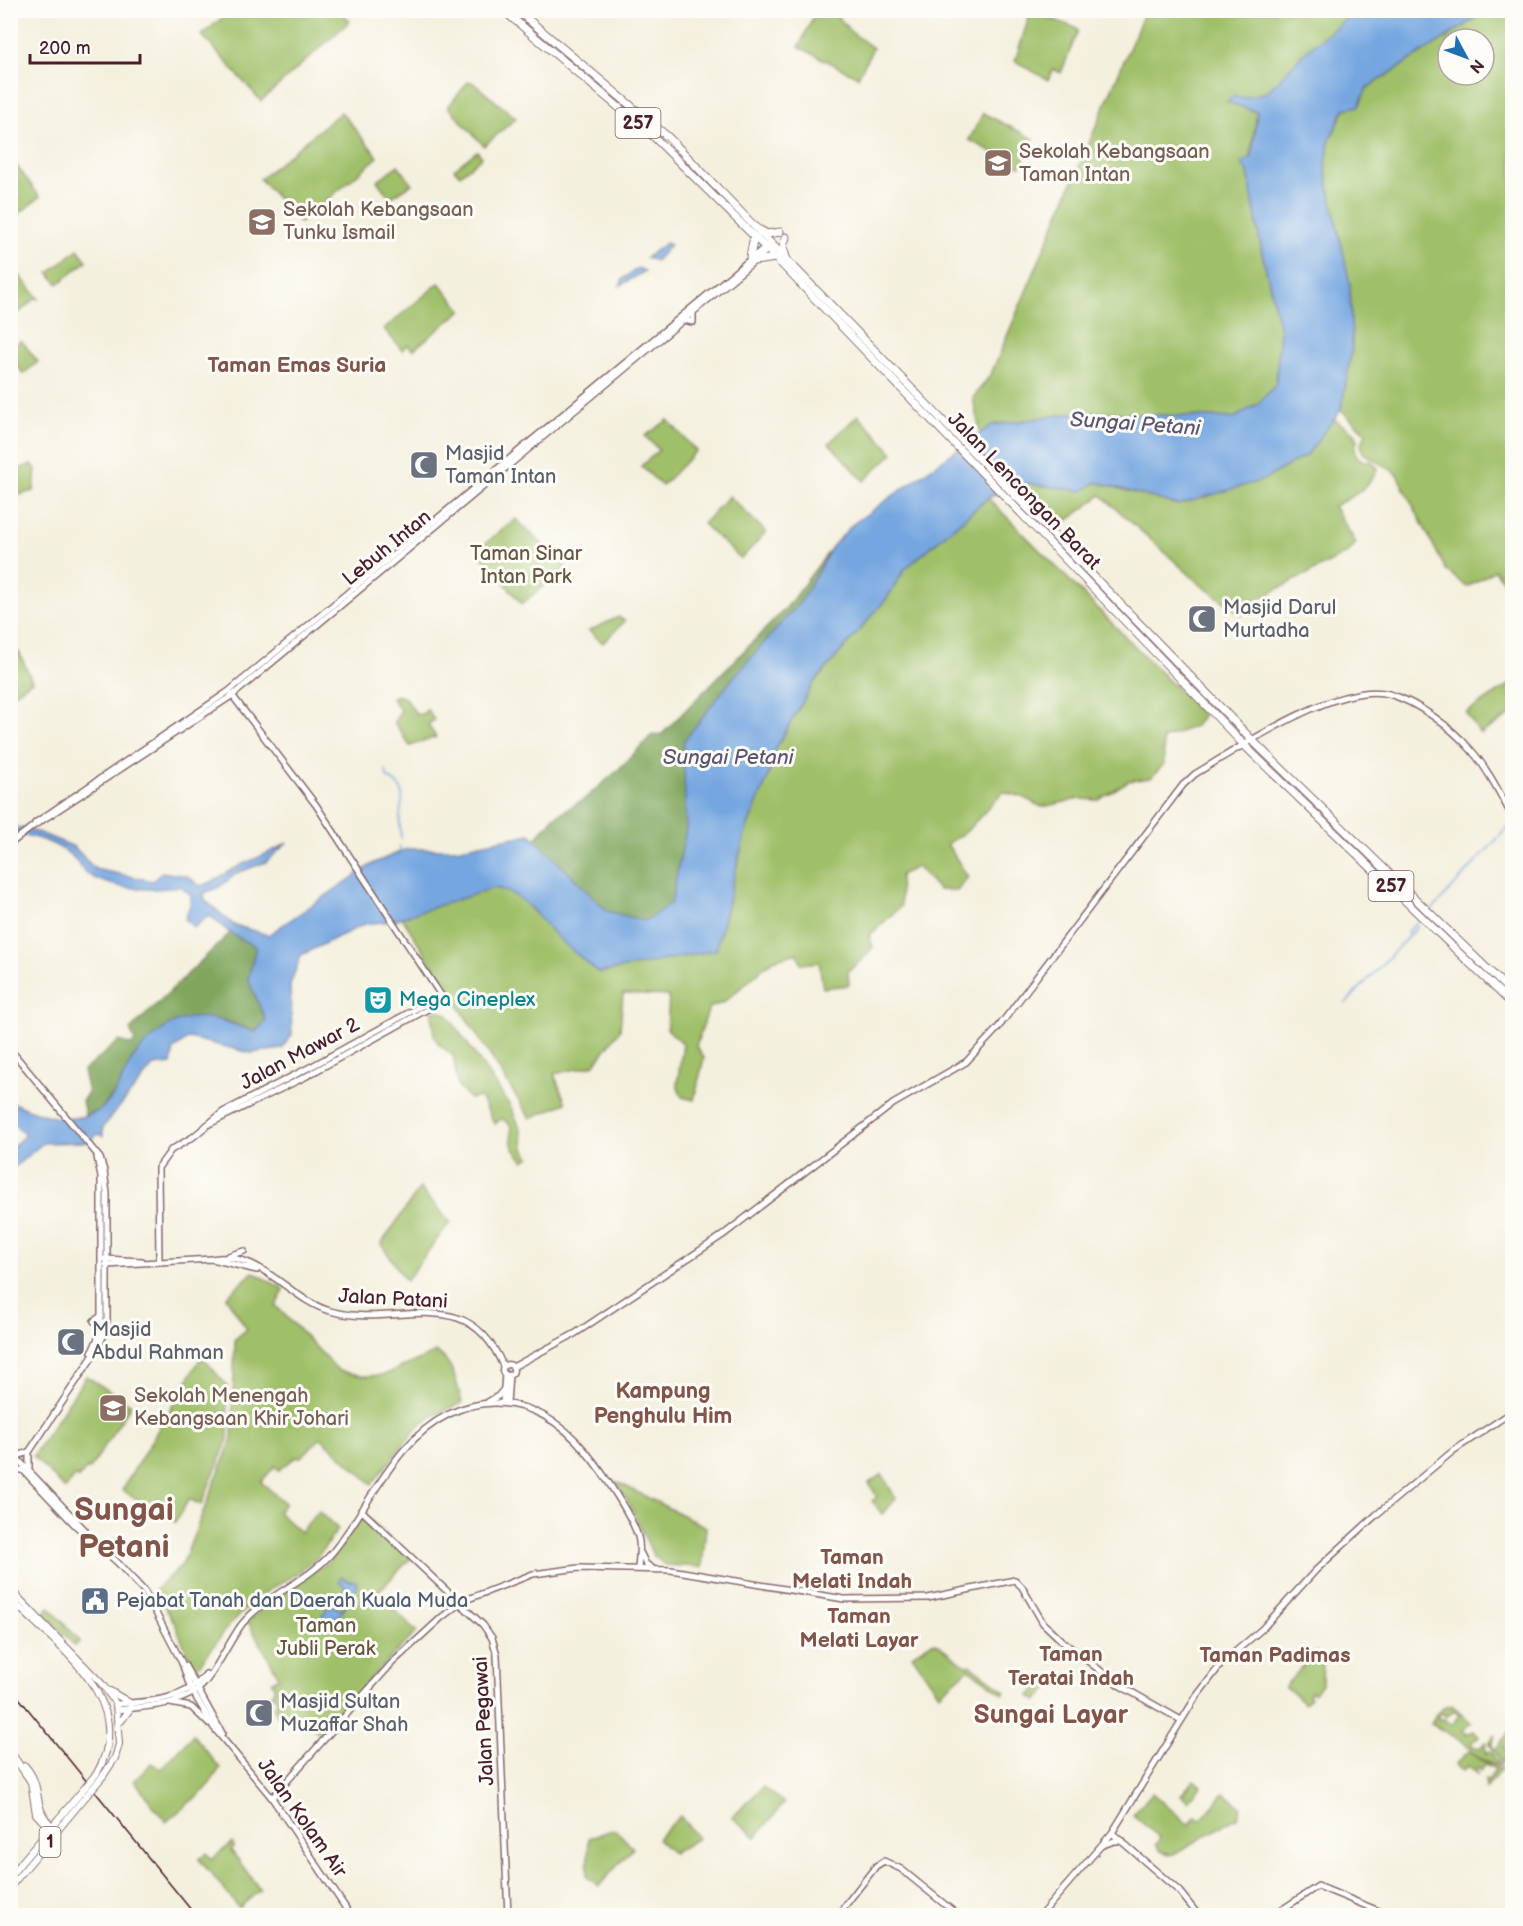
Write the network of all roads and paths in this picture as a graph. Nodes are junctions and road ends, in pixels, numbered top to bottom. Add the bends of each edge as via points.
1 (503, 10) edge
2 (517, 10) edge
3 (754, 232) junction
4 (768, 246) junction
5 (776, 258) junction
6 (752, 259) junction
7 (787, 261) junction
8 (932, 414) junction
9 (1023, 508) junction
10 (263, 671) junction
11 (252, 673) junction
12 (231, 693) junction
13 (1253, 741) junction
14 (1245, 746) junction
15 (1512, 816) edge
16 (10, 844) edge
17 (1512, 993) edge
18 (1512, 1004) edge
19 (10, 1049) edge
20 (244, 1251) dead end
21 (225, 1259) junction
22 (237, 1259) junction
23 (159, 1260) junction
24 (105, 1262) junction
25 (245, 1265) junction
26 (268, 1273) junction
27 (101, 1316) junction
28 (94, 1321) dead end
29 (89, 1359) junction
30 (503, 1366) junction
31 (513, 1367) junction
32 (507, 1375) junction
33 (506, 1390) junction
34 (486, 1402) junction
35 (505, 1403) junction
36 (517, 1404) junction
37 (1512, 1412) edge
38 (12, 1452) edge
39 (29, 1452) junction
40 (26, 1469) junction
41 (11, 1471) edge
42 (361, 1510) junction
43 (640, 1551) junction
44 (638, 1568) junction
45 (653, 1568) junction
46 (10, 1589) edge
47 (10, 1598) edge
48 (460, 1603) junction
49 (182, 1663) junction
50 (216, 1664) junction
51 (188, 1670) junction
52 (206, 1674) junction
53 (91, 1683) junction
54 (102, 1684) junction
55 (194, 1689) junction
56 (170, 1703) junction
57 (131, 1706) junction
58 (116, 1708) junction
59 (1181, 1720) junction
60 (120, 1727) junction
61 (214, 1728) junction
62 (226, 1740) junction
63 (108, 1750) junction
64 (10, 1751) edge
65 (100, 1774) junction
66 (85, 1794) junction
67 (272, 1798) junction
68 (64, 1813) junction
69 (41, 1818) junction
70 (52, 1828) junction
71 (1112, 1833) junction
72 (42, 1840) junction
73 (1124, 1841) junction
74 (1102, 1845) junction
75 (31, 1864) junction
76 (10, 1876) edge
77 (10, 1887) edge
78 (351, 1916) edge
79 (508, 1916) edge
80 (837, 1916) edge
81 (959, 1916) edge
82 (1040, 1916) edge
83 (1199, 1916) edge
84 (1272, 1916) edge
85 (1391, 1916) edge

1 - 3 highway, Jalan Lencongan Barat / 257 via 654,137
2 - 3 highway, Jalan Lencongan Barat / 257 via 668,137
3 - 4 highway, Jalan Lencongan Barat / 257
3 - 6 highway
3 - 7 highway via 783,235
4 - 5 highway, Jalan Lencongan Barat / 257
4 - 6 main road, Lebuh Intan
4 - 7 highway, Jalan Lencongan Barat / 257
5 - 6 highway
5 - 8 highway, Jalan Lencongan Barat / 257
6 - 10 main road, Lebuh Intan via 693,311 693,322 682,320
6 - 11 main road, Lebuh Intan
7 - 8 highway, Jalan Lencongan Barat / 257
8 - 9 highway, Jalan Lencongan Barat / 257
9 - 13 highway, Jalan Lencongan Barat / 257
9 - 14 highway, Jalan Lencongan Barat / 257
10 - 11 main road
10 - 12 main road, Lebuh Intan
11 - 12 main road, Lebuh Intan
12 - 16 main road, Lebuh Intan via 51,809
12 - 23 main road, Jalan Mawar 2 via 294,774 443,998 223,1112 174,1148 159,1165
13 - 14 main road
13 - 15 main road via 1316,706 1365,693 1388,694 1433,718 1470,749
13 - 17 highway, Jalan Lencongan Barat / 257
14 - 18 highway, Jalan Lencongan Barat / 257
14 - 31 main road via 1183,784 997,1029 966,1062 893,1104 709,1244 576,1333
19 - 24 main road via 102,1164
20 - 21 main road
21 - 22 main road
21 - 23 main road, Jalan Patani
21 - 25 main road, Jalan Patani
22 - 25 main road
22 - 26 main road, Jalan Patani
23 - 24 main road, Jalan Patani
24 - 27 main road
24 - 29 main road via 108,1325
25 - 26 main road, Jalan Patani
26 - 30 main road, Jalan Patani via 312,1304 334,1312 440,1313 460,1318 486,1335
27 - 28 main road
27 - 29 main road via 101,1332
29 - 39 main road
30 - 31 main road
30 - 32 main road, Jalan Patani
31 - 32 main road
32 - 33 main road
33 - 34 main road
33 - 35 main road
33 - 36 main road
34 - 35 main road
34 - 42 main road via 451,1413 419,1435 399,1455
35 - 36 main road
36 - 43 main road via 550,1417 583,1448 633,1525
37 - 59 main road via 1453,1451 1331,1555 1272,1619 1222,1663
38 - 39 main road
38 - 40 main road
38 - 41 main road via 15,1462
39 - 40 main road
40 - 41 main road
40 - 49 main road via 145,1592
42 - 48 main road, Jalan Pegawai
42 - 50 main road via 320,1565 248,1617
43 - 44 main road
43 - 45 main road via 646,1564
44 - 45 main road
44 - 48 main road via 538,1572
45 - 59 main road via 844,1599 928,1598 1015,1580 1043,1623 1063,1642 1119,1686
46 - 54 main road, 1
47 - 53 main road, 1
48 - 67 main road via 396,1658
48 - 79 main road, Jalan Pegawai via 488,1631 496,1650
49 - 51 main road
49 - 55 main road
50 - 52 main road
50 - 55 main road
51 - 52 main road via 198,1676
51 - 55 main road
52 - 55 main road
53 - 58 main road
53 - 63 main road, 1 via 108,1712
54 - 57 main road
54 - 58 main road, 1
55 - 56 main road
55 - 57 main road
55 - 61 main road, Jalan Kolam Air
55 - 62 main road, Jalan Kolam Air
56 - 57 main road
56 - 61 main road via 190,1707
57 - 58 main road
57 - 60 main road
58 - 60 main road, 1
58 - 63 main road
59 - 71 main road
60 - 65 main road, 1 via 117,1750
61 - 62 main road, Jalan Kolam Air
62 - 67 main road, Jalan Kolam Air
63 - 65 main road, 1
64 - 69 main road via 36,1780
65 - 66 main road, 1, bridge
66 - 68 main road, 1
66 - 70 main road
66 - 75 main road, 1
67 - 78 main road, Jalan Kolam Air
68 - 69 main road
68 - 70 main road, 1
69 - 70 main road
69 - 72 main road
70 - 72 main road, 1
70 - 75 main road
71 - 73 main road
71 - 74 main road
72 - 76 main road, 1
73 - 74 main road
73 - 83 main road via 1179,1891
74 - 82 main road
75 - 77 main road, 1
80 - 81 main road via 876,1866 888,1861
84 - 85 main road via 1318,1886

